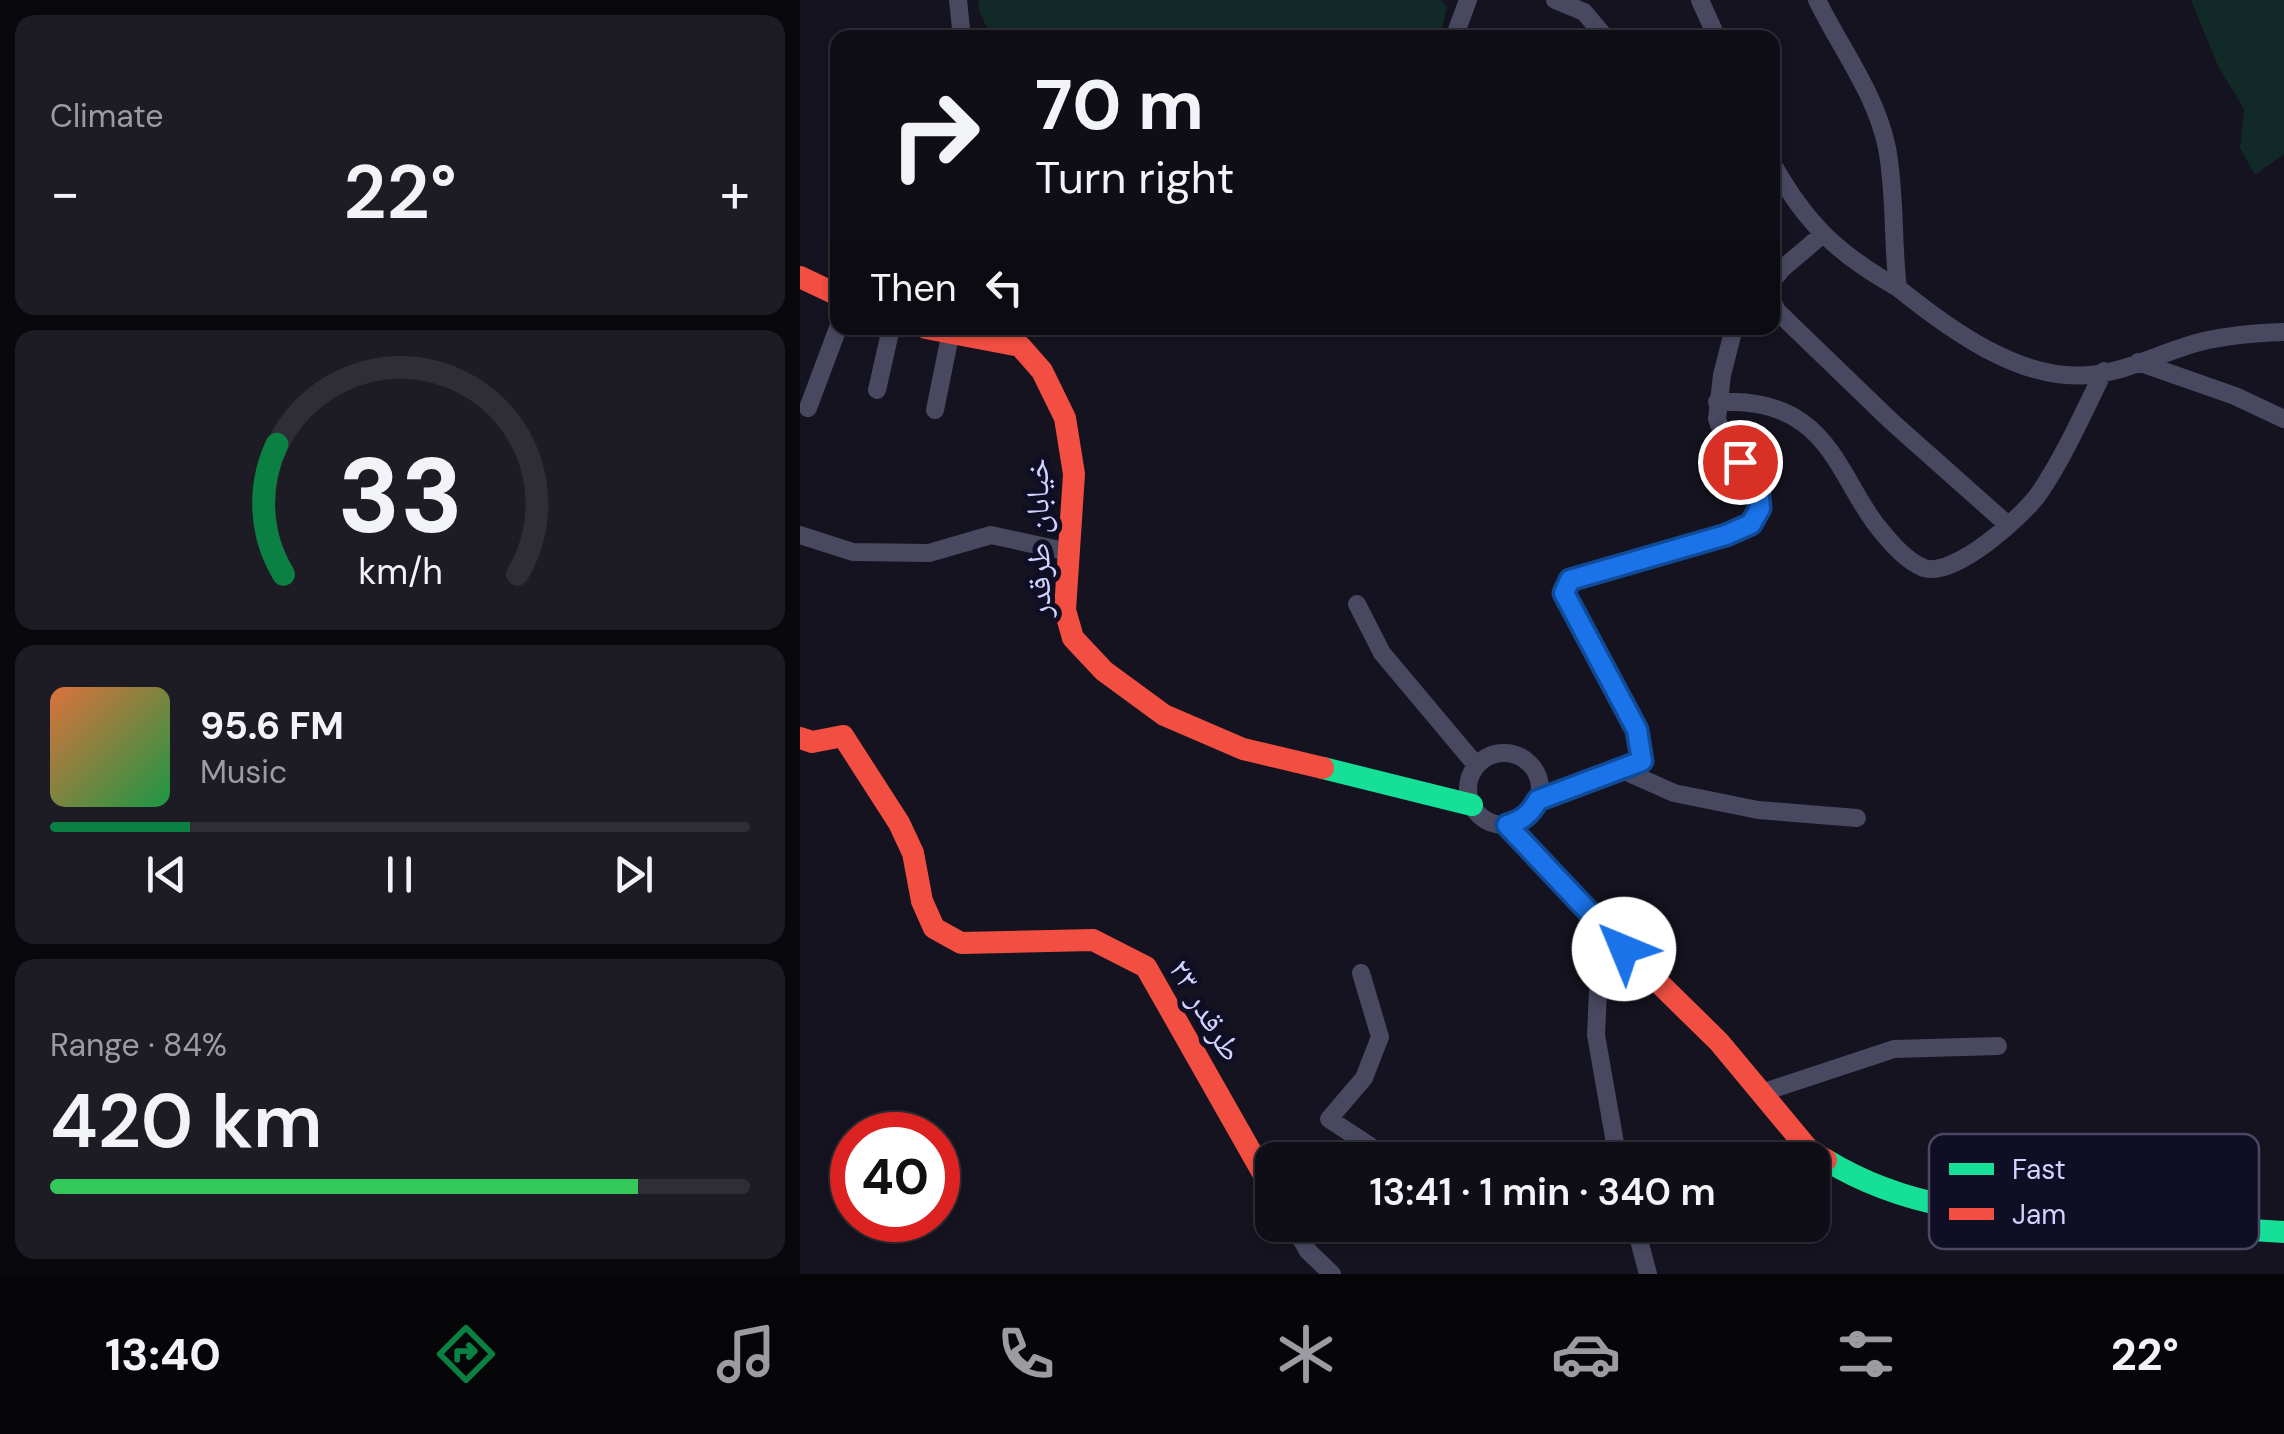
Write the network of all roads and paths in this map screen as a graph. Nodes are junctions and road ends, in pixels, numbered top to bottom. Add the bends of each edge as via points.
1 (958, 0) edge
2 (1468, 0) edge
3 (1555, 0) edge
4 (1700, 0) edge
5 (1817, 0) edge
6 (961, 30) edge
7 (1457, 30) edge
8 (1599, 30) edge
9 (1713, 30) edge
10 (1780, 175) edge
11 (1823, 234) junction
12 (1780, 271) edge
13 (800, 277) edge
14 (1898, 288) junction
15 (830, 291) edge
16 (1780, 313) edge
17 (2284, 332) edge
18 (835, 335) edge
19 (890, 335) edge
20 (950, 335) edge
21 (966, 335) edge
22 (1732, 335) edge
23 (2138, 362) junction
24 (2104, 371) junction
25 (877, 390) dead end
26 (1717, 402) junction
27 (808, 408) dead end
28 (935, 410) dead end
29 (2284, 419) edge
30 (2008, 525) junction
31 (800, 535) edge
32 (1069, 552) junction
33 (1357, 604) dead end
34 (800, 738) edge
35 (1476, 765) junction
36 (1620, 770) junction
37 (1538, 800) junction
38 (1472, 805) junction
39 (1858, 818) dead end
40 (1507, 825) junction
41 (1600, 926) junction
42 (1361, 973) dead end
43 (1998, 1046) dead end
44 (1761, 1093) junction
45 (1364, 1142) edge
46 (1615, 1142) edge
47 (1255, 1159) edge
48 (1929, 1204) edge
49 (2259, 1230) edge
50 (2284, 1232) edge
51 (1303, 1242) edge
52 (1640, 1242) edge
53 (1332, 1274) edge
54 (1648, 1274) edge

1 - 6 street
2 - 7 street
3 - 8 street via 1584,12
4 - 9 street
5 - 14 street via 1865,86 1886,144
10 - 11 street
11 - 12 street
11 - 14 street via 1854,263
13 - 15 street
14 - 24 street via 2017,366 2057,374
16 - 30 street
17 - 23 street via 2202,342
18 - 27 street
19 - 25 street
20 - 28 street
21 - 32 street, خیابان طرقدر via 1020,346 1042,371 1064,418 1074,474
22 - 26 street
23 - 24 street
23 - 29 street
24 - 30 street via 2039,494
26 - 30 street via 1776,408 1806,425 1880,529 1924,568 1962,561
26 - 36 street via 1724,438 1758,486 1760,508 1751,524 1570,580 1564,593 1637,730 1642,761
31 - 32 street via 853,552 929,553 991,536
32 - 38 street, خیابان طرقدر via 1065,610 1073,638 1104,671 1164,714 1243,749
33 - 35 street via 1382,653
34 - 47 street, طرقدر ۲۳ via 842,736 899,823 934,928 961,943 1093,940 1146,967
35 - 37 street via 1488,756 1515,754 1536,772
35 - 38 street via 1468,792
36 - 37 street
36 - 39 street via 1674,793 1758,810
37 - 40 street via 1520,821
38 - 40 street via 1493,823
40 - 41 street
41 - 44 street via 1719,1042
41 - 46 street via 1596,1034
42 - 45 street via 1380,1037 1364,1078 1329,1119
43 - 44 street via 1894,1050
44 - 48 street via 1809,1150 1862,1182
49 - 50 street
51 - 53 street
52 - 54 street

